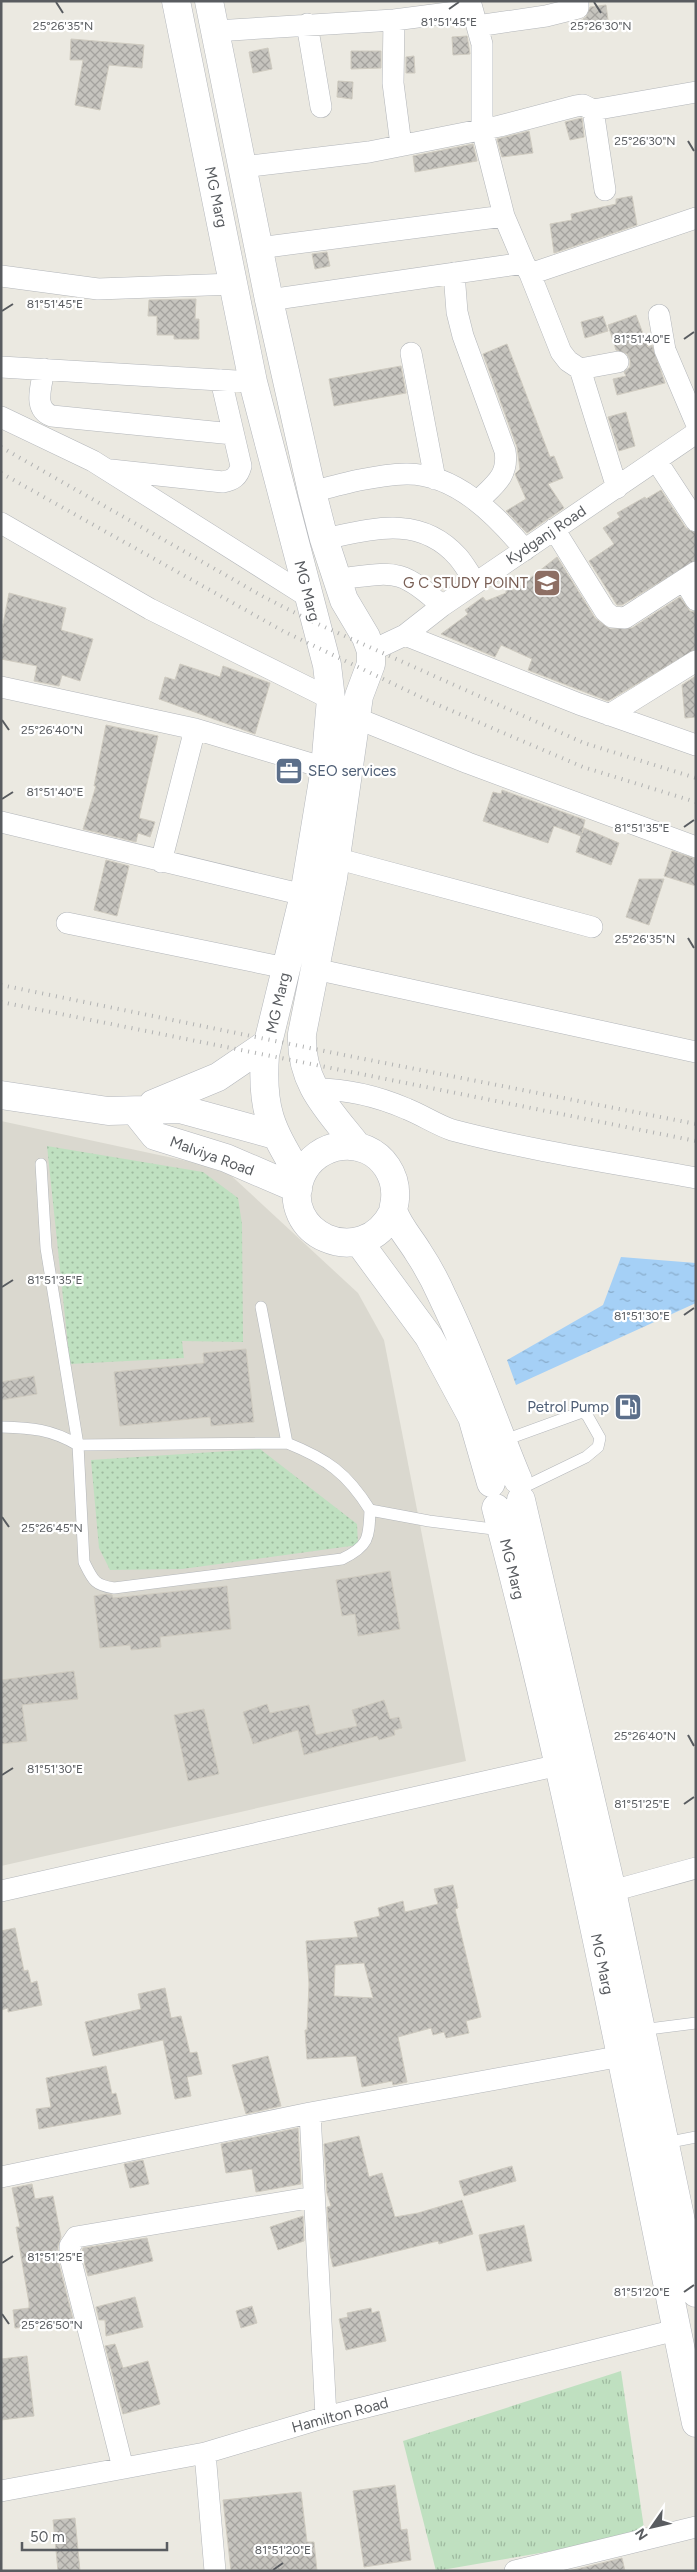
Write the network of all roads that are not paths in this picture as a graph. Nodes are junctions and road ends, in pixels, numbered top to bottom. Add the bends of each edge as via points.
1 (176, 1) edge
2 (209, 1) edge
3 (578, 1) edge
4 (473, 12) edge
5 (394, 20) junction
6 (306, 24) junction
7 (214, 31) junction
8 (696, 92) edge
9 (321, 107) dead end
10 (593, 110) junction
11 (482, 129) junction
12 (401, 145) junction
13 (242, 167) junction
14 (604, 190) dead end
15 (504, 216) junction
16 (696, 218) edge
17 (259, 248) junction
18 (527, 268) junction
19 (454, 273) junction
20 (1, 276) edge
21 (234, 284) junction
22 (269, 300) junction
23 (659, 315) dead end
24 (411, 353) dead end
25 (618, 362) dead end
26 (1, 367) edge
27 (44, 369) junction
28 (580, 369) junction
29 (221, 380) junction
30 (253, 382) junction
31 (1, 417) edge
32 (696, 423) edge
33 (696, 433) edge
34 (233, 434) junction
35 (656, 460) junction
36 (107, 469) junction
37 (435, 480) junction
38 (617, 488) junction
39 (312, 492) junction
40 (478, 501) junction
41 (696, 521) edge
42 (1, 523) edge
43 (554, 529) junction
44 (324, 539) junction
45 (525, 550) junction
46 (690, 576) edge
47 (337, 579) junction
48 (476, 583) junction
49 (310, 598) junction
50 (696, 600) edge
51 (442, 606) junction
52 (405, 635) junction
53 (371, 651) junction
54 (696, 661) edge
55 (1, 687) edge
56 (331, 700) junction
57 (609, 715) junction
58 (356, 718) junction
59 (195, 729) junction
60 (696, 745) edge
61 (325, 768) junction
62 (1, 822) edge
63 (696, 847) edge
64 (336, 858) junction
65 (161, 862) junction
66 (304, 895) junction
67 (67, 924) dead end
68 (592, 927) dead end
69 (286, 968) junction
70 (315, 969) junction
71 (268, 1043) junction
72 (696, 1052) edge
73 (315, 1090) junction
74 (1, 1095) edge
75 (135, 1111) junction
76 (276, 1135) junction
77 (358, 1146) junction
78 (41, 1164) dead end
79 (696, 1178) edge
80 (299, 1183) junction
81 (393, 1212) junction
82 (359, 1242) junction
83 (261, 1307) dead end
84 (1, 1427) edge
85 (502, 1441) junction
86 (287, 1443) junction
87 (78, 1445) junction
88 (508, 1498) junction
89 (370, 1510) junction
90 (559, 1765) junction
91 (696, 1868) edge
92 (1, 1891) edge
93 (612, 1891) junction
94 (696, 2023) edge
95 (641, 2030) junction
96 (622, 2056) junction
97 (310, 2113) junction
98 (696, 2137) edge
99 (665, 2143) junction
100 (1, 2177) edge
101 (314, 2197) junction
102 (696, 2293) edge
103 (676, 2330) junction
104 (326, 2417) junction
105 (696, 2423) edge
106 (205, 2453) junction
107 (123, 2468) junction
108 (1, 2491) edge
109 (696, 2527) edge
110 (215, 2571) edge
111 (515, 2571) edge

1 - 21 main road, MG Marg
2 - 7 main road, MG Marg
3 - 4 street via 578,8 560,13
4 - 5 street
4 - 11 street via 482,44
5 - 6 street
5 - 12 street via 393,83
6 - 7 street
6 - 9 street
7 - 13 main road, MG Marg
8 - 10 street
10 - 11 street via 583,105 576,106
10 - 14 street
11 - 12 street
11 - 15 street
12 - 13 street via 369,152
13 - 17 main road, MG Marg
15 - 17 street
15 - 18 street
16 - 18 street
17 - 22 main road, MG Marg
18 - 19 street
18 - 28 street via 561,352
19 - 22 street
19 - 40 street via 463,336 507,464 502,475
20 - 21 street via 98,289
21 - 30 main road, MG Marg
22 - 39 main road, MG Marg
23 - 32 street via 665,350
24 - 37 street
25 - 28 street
26 - 27 street
27 - 29 street
27 - 34 street via 39,400 41,407 52,416
28 - 38 street
29 - 30 street
29 - 34 street
30 - 49 main road, MG Marg
31 - 36 street
33 - 35 street, Kydganj Road
34 - 36 street via 241,466 239,474 232,480 223,482
35 - 38 street, Kydganj Road
35 - 41 street
36 - 49 street
37 - 39 street via 407,474
37 - 40 street
38 - 43 street, Kydganj Road
39 - 44 main road, MG Marg
40 - 45 street via 502,522
42 - 56 street via 150,609
43 - 45 street, Kydganj Road
43 - 46 street via 612,618 625,618
44 - 47 main road, MG Marg
44 - 48 street via 381,527 403,528 435,538 458,557
45 - 48 street, Kydganj Road
46 - 50 street
47 - 51 street via 387,573 404,576
47 - 53 main road, MG Marg via 344,600 366,636
48 - 51 street, Kydganj Road
49 - 56 main road, MG Marg via 328,665
51 - 52 street, Kydganj Road
52 - 53 street, Kydganj Road
52 - 57 street
53 - 58 main road, MG Marg via 371,664 359,696
54 - 57 street
55 - 59 street
56 - 61 main road, MG Marg
57 - 60 street
58 - 63 street
58 - 64 main road, MG Marg
59 - 61 street
59 - 65 street
61 - 66 main road, MG Marg
62 - 65 street
64 - 68 street
64 - 70 main road, MG Marg
65 - 66 street
66 - 69 main road, MG Marg
67 - 69 street
69 - 71 main road, MG Marg
70 - 72 street
70 - 73 main road, MG Marg via 302,1034 306,1073
71 - 75 main road via 218,1077
71 - 76 main road, MG Marg via 263,1081 267,1113
73 - 77 main road, MG Marg
73 - 79 street via 342,1089 365,1094 449,1129 514,1146
74 - 75 main road via 108,1111
75 - 76 main road via 180,1108
75 - 80 main road, Malviya Road via 155,1136
76 - 80 main road, MG Marg
77 - 80 main road via 340,1146 323,1151 314,1158
77 - 81 main road via 379,1157 390,1172 395,1188
78 - 87 lane via 46,1248
80 - 82 main road via 301,1212 314,1231 335,1242
81 - 82 main road via 380,1231
81 - 85 main road via 428,1266
82 - 88 main road, MG Marg via 429,1337 472,1418
83 - 86 lane
84 - 87 lane via 41,1429
85 - 88 main road
85 - 88 lane via 582,1412 588,1414 600,1438 598,1447 586,1458
86 - 87 lane
86 - 89 lane via 318,1455 338,1471 356,1487
87 - 89 lane via 84,1562 92,1579 101,1586 114,1588 342,1559 357,1552 369,1538
88 - 89 lane via 430,1521
88 - 90 main road, MG Marg
88 - 93 main road
90 - 92 street
90 - 96 main road, MG Marg
91 - 93 street
93 - 95 main road
94 - 95 lane
95 - 99 main road
96 - 97 street
96 - 103 main road, MG Marg
97 - 100 street
97 - 101 street
98 - 99 lane
99 - 102 main road
101 - 104 street
101 - 107 street via 76,2237 70,2246 70,2257
103 - 104 street, Hamilton Road
103 - 105 main road, MG Marg
104 - 106 street, Hamilton Road
106 - 107 street, Hamilton Road
106 - 110 street
107 - 108 street, Hamilton Road
109 - 111 street

